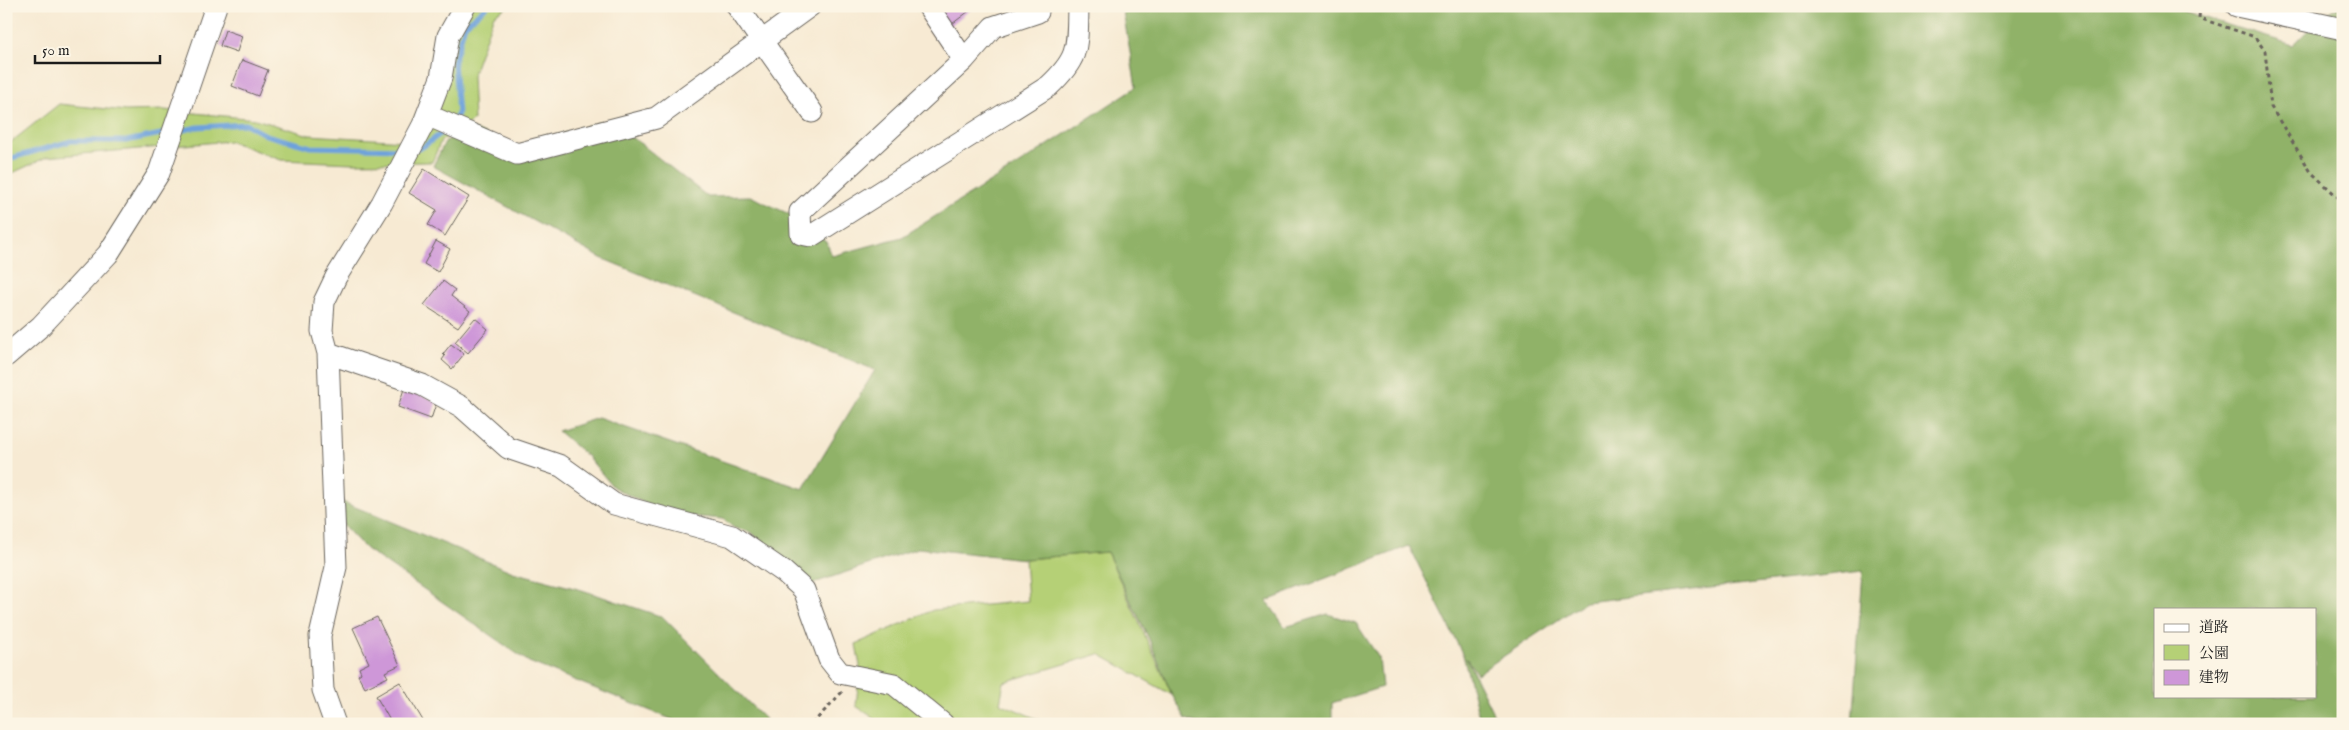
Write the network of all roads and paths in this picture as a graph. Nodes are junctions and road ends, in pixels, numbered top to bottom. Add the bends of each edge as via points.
1 (216, 6) edge
2 (465, 6) edge
3 (737, 6) edge
4 (810, 6) edge
5 (928, 6) edge
6 (1038, 6) edge
7 (1078, 6) edge
8 (2200, 6) edge
9 (2237, 6) edge
10 (2343, 29) edge
11 (762, 41) junction
12 (964, 60) junction
13 (812, 112) dead end
14 (427, 115) junction
15 (2343, 202) edge
16 (328, 353) junction
17 (6, 356) edge
18 (840, 673) junction
19 (335, 724) edge
20 (812, 724) edge
21 (943, 724) edge

1 - 17 street via 159,173 108,254 42,326
2 - 14 street via 448,36 441,78
3 - 11 street
4 - 11 street
5 - 12 street
6 - 12 street via 1038,12 993,27
7 - 12 street via 1077,48 1067,69 1049,86 810,236 801,234 800,212
8 - 15 path via 2199,18 2255,37 2265,50 2271,108 2311,172
9 - 10 street
11 - 13 street
11 - 14 street via 656,118 517,154
14 - 16 street via 382,203 324,302 322,331
16 - 18 street via 422,385 462,408 508,448 562,466 614,504 732,536 804,590 829,659
16 - 19 street via 336,567 320,636 323,690
18 - 20 path via 844,692
18 - 21 street via 894,684

